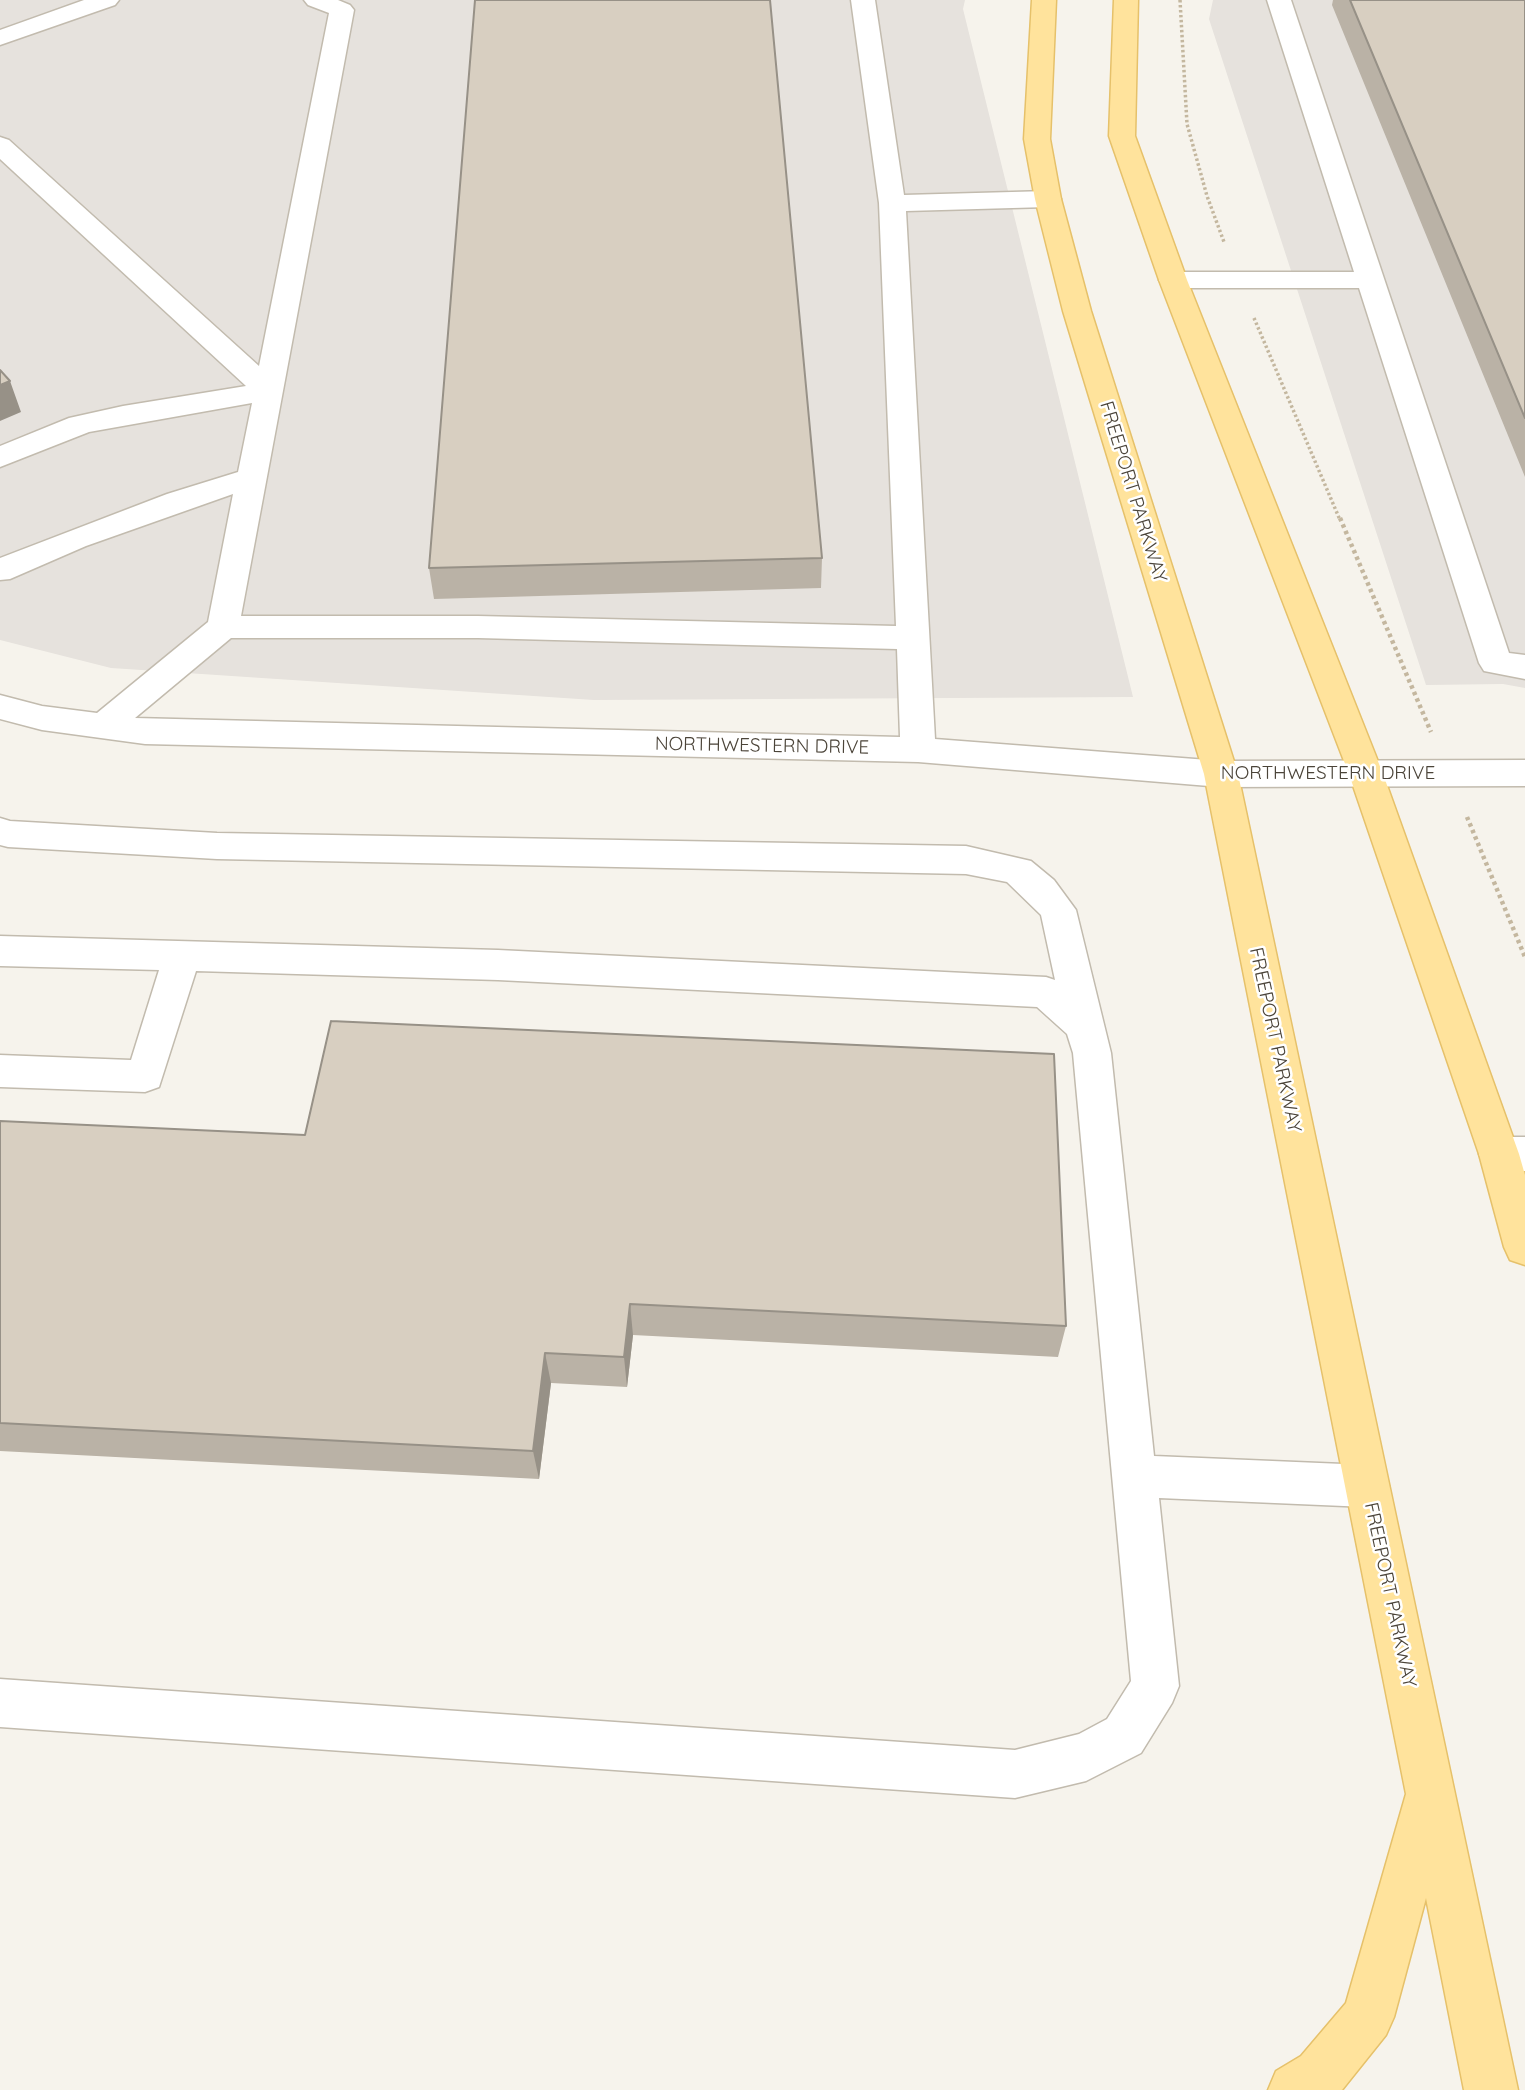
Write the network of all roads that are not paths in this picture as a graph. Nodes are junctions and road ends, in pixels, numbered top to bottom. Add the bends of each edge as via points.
1 (107, 0) edge
2 (316, 0) edge
3 (863, 0) edge
4 (1044, 0) edge
5 (1126, 0) edge
6 (1279, 0) edge
7 (0, 38) edge
8 (0, 145) edge
9 (1048, 200) junction
10 (892, 203) junction
11 (1172, 280) junction
12 (1371, 280) junction
13 (269, 391) junction
14 (0, 457) edge
15 (252, 478) junction
16 (0, 569) edge
17 (223, 627) junction
18 (913, 638) junction
19 (1525, 667) edge
20 (0, 707) edge
21 (104, 726) junction
22 (918, 750) junction
23 (1525, 773) edge
24 (1366, 774) junction
25 (1221, 775) junction
26 (0, 831) edge
27 (0, 951) edge
28 (182, 956) junction
29 (1084, 1026) junction
30 (0, 1071) edge
31 (1512, 1154) edge
32 (1525, 1247) edge
33 (1133, 1476) junction
34 (1367, 1486) junction
35 (0, 1703) edge
36 (1430, 1791) junction
37 (1295, 2090) edge
38 (1491, 2090) edge

1 - 7 street
2 - 13 street via 342,10
3 - 10 street
4 - 9 main road, FREEPORT PARKWAY via 1037,139
5 - 11 main road via 1122,136
6 - 12 street
8 - 13 street
9 - 10 street
9 - 25 main road, FREEPORT PARKWAY via 1077,311
10 - 18 street
11 - 12 street
11 - 24 main road
12 - 19 street via 1496,663
13 - 14 street via 91,423
13 - 15 street
15 - 16 street via 178,501
15 - 17 street
17 - 18 street via 491,627
17 - 21 street
18 - 22 street
20 - 21 street, NORTHWESTERN DRIVE
21 - 22 street, NORTHWESTERN DRIVE via 145,732
22 - 25 street, NORTHWESTERN DRIVE
23 - 24 street, NORTHWESTERN DRIVE
24 - 25 street, NORTHWESTERN DRIVE
24 - 31 main road
25 - 34 main road, FREEPORT PARKWAY
26 - 29 street via 217,846 966,860 1018,871 1058,909
27 - 28 street
28 - 29 street via 498,965 1046,992
28 - 30 street via 145,1076
29 - 33 street via 1092,1053
31 - 32 main road
33 - 34 street
33 - 35 street via 1154,1686 1124,1736 1086,1756 1015,1774
34 - 36 main road, FREEPORT PARKWAY
36 - 37 main road via 1368,2017 1320,2075
36 - 38 main road, FREEPORT PARKWAY

